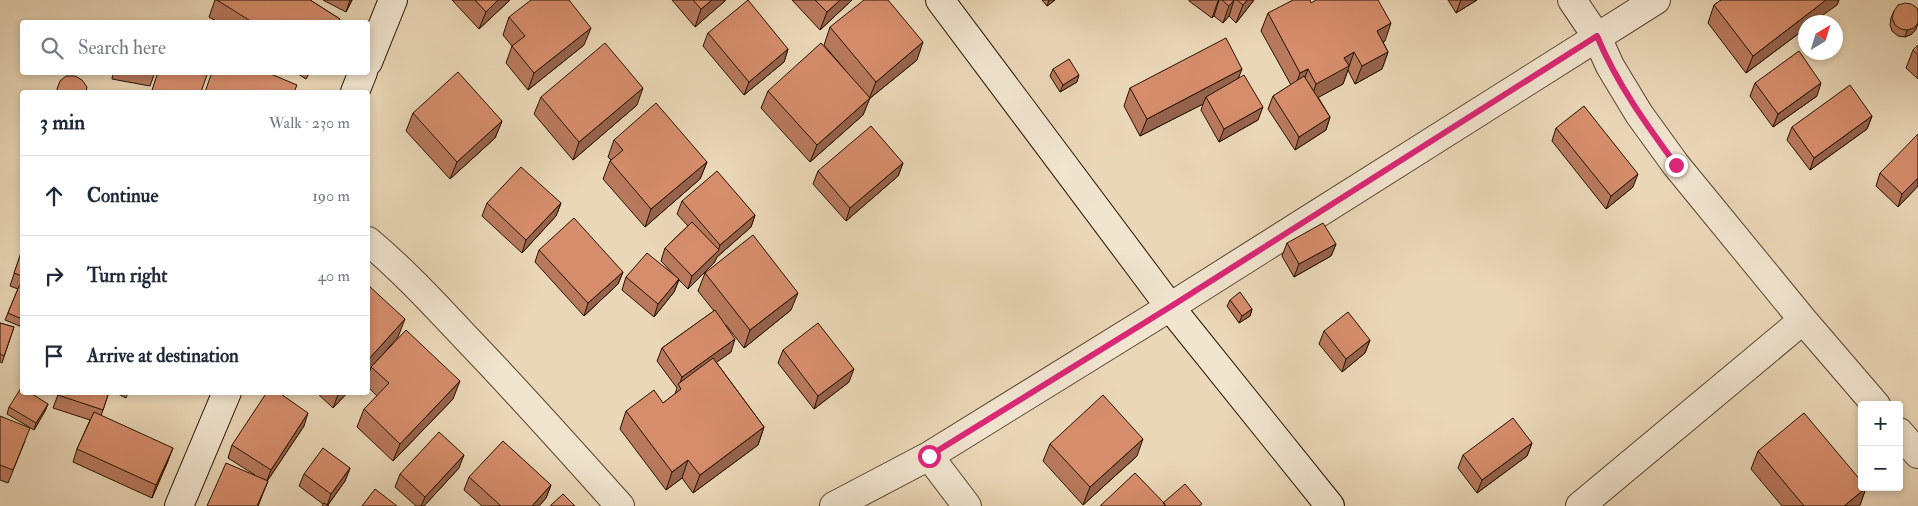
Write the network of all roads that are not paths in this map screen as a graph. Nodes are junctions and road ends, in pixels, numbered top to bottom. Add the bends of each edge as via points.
1 (393, 0) edge
2 (940, 0) edge
3 (1572, 0) edge
4 (1656, 0) edge
5 (1597, 36) junction
6 (370, 57) edge
7 (362, 75) edge
8 (356, 90) edge
9 (370, 243) edge
10 (1170, 307) junction
11 (1803, 320) junction
12 (226, 395) edge
13 (1873, 401) edge
14 (1903, 437) edge
15 (1918, 454) edge
16 (929, 456) junction
17 (178, 506) edge
18 (620, 506) edge
19 (834, 506) edge
20 (967, 506) edge
21 (1330, 506) edge
22 (1580, 506) edge

1 - 6 street
2 - 10 street
3 - 5 street
4 - 5 street
5 - 10 street
5 - 11 street via 1610,66 1644,121
7 - 8 street
9 - 18 street via 462,333
10 - 16 street
10 - 21 street
11 - 13 street
11 - 22 street
12 - 17 street
14 - 15 street
16 - 19 street
16 - 20 street

